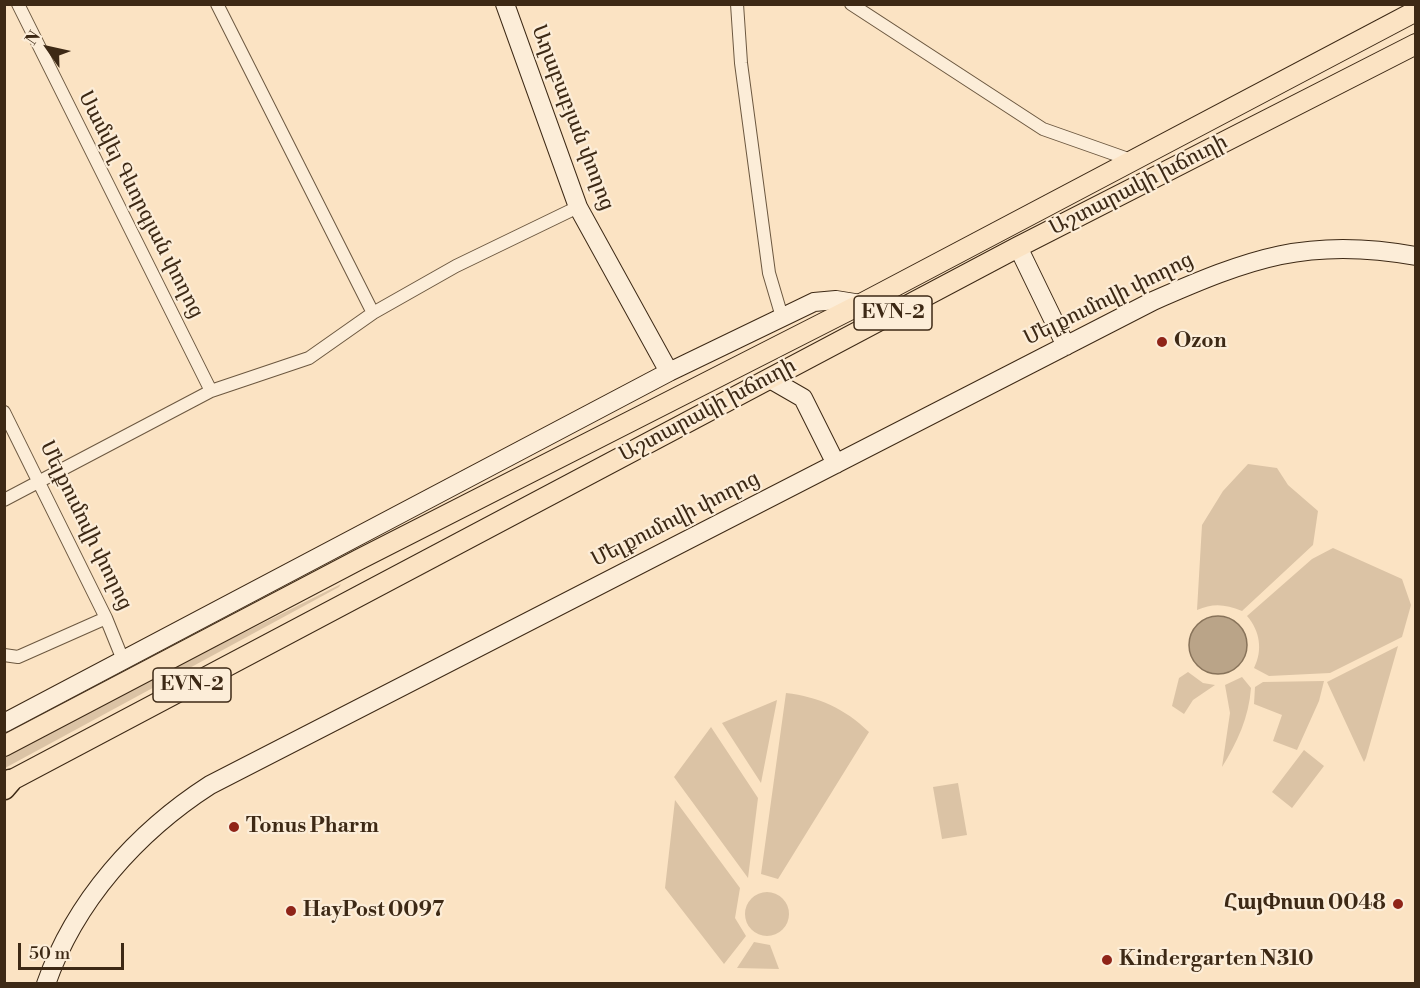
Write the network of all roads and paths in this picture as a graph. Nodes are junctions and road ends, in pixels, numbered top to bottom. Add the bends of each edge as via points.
1 (18, 4) edge
2 (217, 4) edge
3 (505, 4) edge
4 (737, 4) edge
5 (851, 4) edge
6 (1416, 11) edge
7 (1416, 44) edge
8 (1131, 160) junction
9 (578, 207) junction
10 (1018, 247) junction
11 (1416, 256) edge
12 (861, 304) junction
13 (373, 313) junction
14 (782, 317) junction
15 (1066, 346) junction
16 (669, 372) junction
17 (770, 379) junction
18 (211, 391) junction
19 (4, 412) edge
20 (836, 464) junction
21 (40, 481) junction
22 (4, 500) edge
23 (360, 559) junction
24 (374, 588) junction
25 (106, 618) junction
26 (4, 655) edge
27 (123, 660) junction
28 (4, 723) edge
29 (4, 746) edge
30 (6, 784) edge
31 (46, 984) edge

1 - 18 street, Սամվել Գևորգյան փողոց
2 - 13 street
3 - 9 street, Աղաբաբյան փողոց
4 - 14 street via 769,273
5 - 8 street via 1043,129
6 - 8 main road, Աշտարակի խճուղի / EVN-2
7 - 10 main road, Աշտարակի խճուղի / EVN-2
8 - 12 main road, Աշտարակի խճուղի / EVN-2
9 - 13 street via 456,266
9 - 16 street, Աղաբաբյան փողոց
10 - 15 street
10 - 17 main road, Աշտարակի խճուղի / EVN-2
11 - 15 street, Մելքումովի փողոց via 1337,248 1257,259 1153,301
12 - 14 street via 825,300
12 - 23 main road, Աշտարակի խճուղի / EVN-2
13 - 18 street via 309,358
14 - 16 street
15 - 20 street, Մելքումովի փողոց
16 - 27 street
17 - 20 street via 803,398
17 - 24 main road, Աշտարակի խճուղի / EVN-2
18 - 21 street
19 - 21 street, Մելքումովի փողոց
20 - 31 street, Մելքումովի փողոց via 191,797 145,833 95,892 66,937
21 - 22 street
21 - 25 street, Մելքումովի փողոց
23 - 24 main road
23 - 29 main road, Աշտարակի խճուղի / EVN-2
24 - 30 main road, Աշտարակի խճուղի / EVN-2
25 - 26 street via 18,657
25 - 27 street, Մելքումովի փողոց
27 - 28 street

